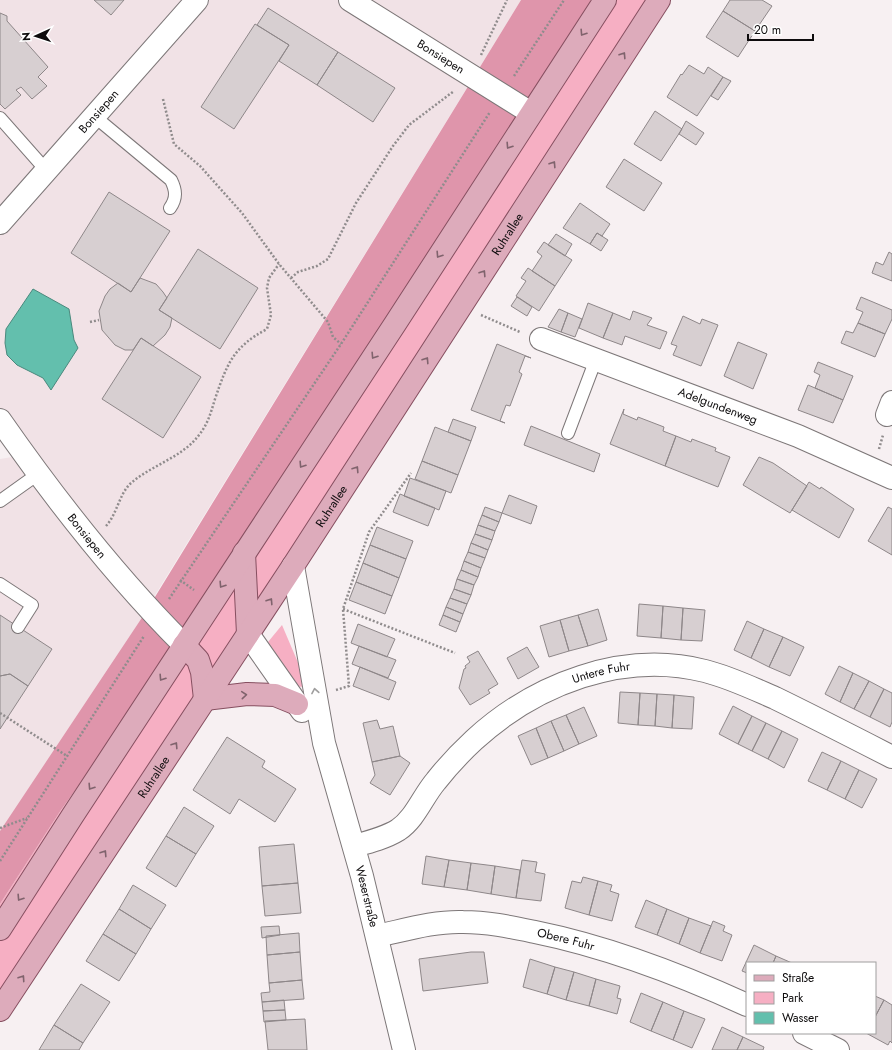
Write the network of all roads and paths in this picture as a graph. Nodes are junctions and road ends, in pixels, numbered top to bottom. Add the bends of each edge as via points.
1 (197, 0) edge
2 (350, 0) edge
3 (507, 0) edge
4 (564, 0) edge
5 (605, 0) edge
6 (659, 0) edge
7 (468, 74) junction
8 (502, 95) junction
9 (163, 99) dead end
10 (530, 113) junction
11 (94, 116) junction
12 (0, 118) edge
13 (46, 170) junction
14 (170, 208) dead end
15 (0, 223) edge
16 (279, 264) junction
17 (290, 278) junction
18 (99, 320) dead end
19 (493, 320) dead end
20 (90, 322) dead end
21 (518, 331) dead end
22 (541, 339) dead end
23 (340, 344) junction
24 (596, 359) junction
25 (0, 420) edge
26 (568, 434) dead end
27 (411, 473) dead end
28 (38, 474) junction
29 (892, 478) edge
30 (0, 501) edge
31 (91, 540) junction
32 (244, 553) junction
33 (293, 566) junction
34 (0, 584) edge
35 (343, 609) junction
36 (156, 618) junction
37 (18, 627) dead end
38 (248, 634) junction
39 (184, 645) junction
40 (455, 653) dead end
41 (205, 699) junction
42 (306, 700) junction
43 (0, 713) edge
44 (67, 756) junction
45 (892, 757) edge
46 (27, 818) junction
47 (0, 828) edge
48 (354, 846) junction
49 (0, 861) edge
50 (0, 929) edge
51 (377, 936) junction
52 (746, 1005) edge
53 (0, 1010) edge
54 (806, 1034) edge
55 (404, 1050) edge
56 (838, 1050) edge

1 - 11 street, Bonsiepen
2 - 7 street, Bonsiepen
3 - 7 path via 493,26 486,47
4 - 8 path
5 -> 10 main road
33 -> 6 main road, Ruhrallee
7 - 8 street, Bonsiepen
7 - 17 path via 452,94 409,125 393,146 356,203 328,259
8 - 10 street, Bonsiepen
8 - 23 path
9 - 16 path via 174,144 200,166 242,213
10 -> 32 main road
11 - 13 street, Bonsiepen
11 - 14 lane via 170,180 176,190 175,201
12 - 13 lane
13 - 15 street, Bonsiepen
16 - 17 path
16 - 31 path via 269,278 267,288 271,315 267,329 249,339 231,359 223,374 208,422 202,431 185,448 129,485 111,520
17 - 23 path via 328,322 333,337
18 - 20 path
19 - 21 path
22 - 24 street, Adelgundenweg
23 - 36 path
24 - 26 lane
24 - 29 street, Adelgundenweg via 798,436
25 - 28 street, Bonsiepen
27 - 35 path via 369,532
28 - 30 lane
28 - 31 street, Bonsiepen
31 - 36 street, Bonsiepen
32 - 38 main road
32 -> 39 main road
38 -> 33 main road, Ruhrallee
42 -> 33 street, Weserstraße
34 - 37 lane via 32,605
35 - 40 path
35 - 42 path via 349,686
36 - 39 street, Bonsiepen
36 - 44 path
38 - 41 main road, Ruhrallee
38 - 42 street, Weserstraße
39 - 41 main road via 198,660
39 -> 50 main road
41 -> 42 main road via 247,694
53 -> 41 main road, Ruhrallee
42 - 48 street, Weserstraße via 324,743
43 - 44 path
44 - 46 path
45 - 48 street, Untere Fuhr via 738,681 704,670 634,665 571,680 544,691 518,707 474,740 436,781 399,830
46 - 47 path
46 - 49 path
48 - 51 street, Weserstraße
51 - 52 street, Obere Fuhr via 430,925 462,922 494,924 556,936 613,952 662,969
51 - 55 street, Weserstraße
54 - 56 street

